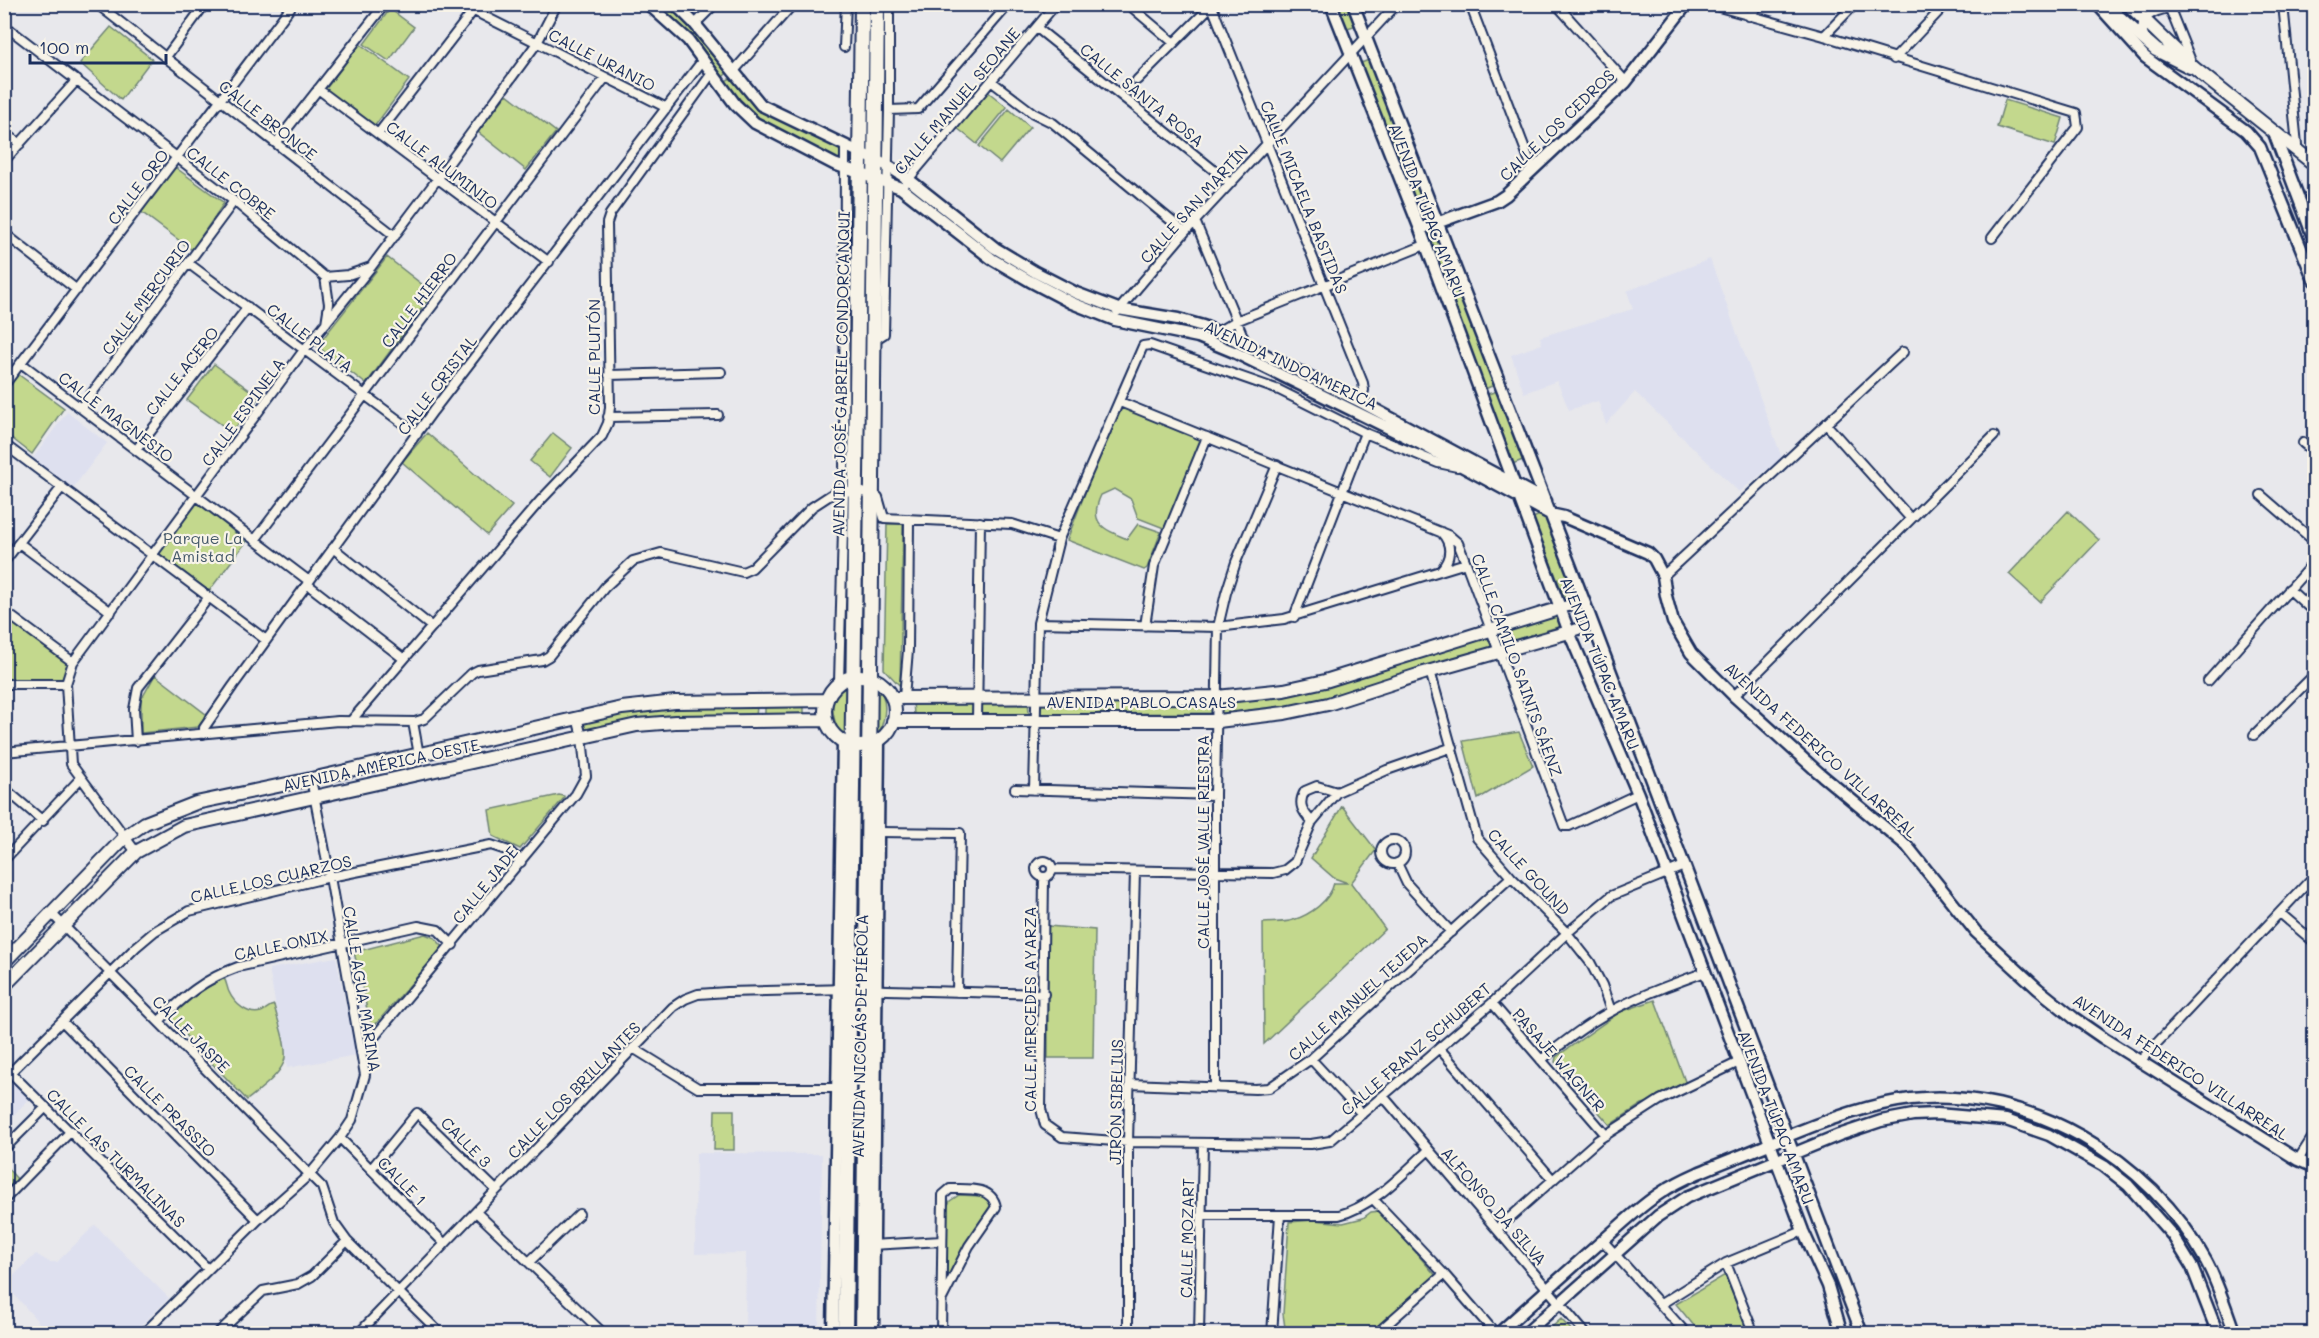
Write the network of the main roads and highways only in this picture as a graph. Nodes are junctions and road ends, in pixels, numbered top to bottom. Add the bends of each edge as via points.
1 (648, 4) edge
2 (675, 4) edge
3 (862, 4) edge
4 (877, 4) edge
5 (1331, 4) edge
6 (1353, 4) edge
7 (1687, 4) edge
8 (2097, 4) edge
9 (2104, 4) edge
10 (2128, 4) edge
11 (2194, 68) junction
12 (2274, 134) junction
13 (860, 154) junction
14 (875, 159) junction
15 (2313, 160) edge
16 (860, 174) junction
17 (881, 180) junction
18 (904, 183) junction
19 (1437, 223) junction
20 (1420, 229) junction
21 (2314, 238) edge
22 (2314, 280) edge
23 (1116, 314) junction
24 (1500, 387) junction
25 (1480, 393) junction
26 (1513, 482) junction
27 (1519, 497) junction
28 (1545, 500) junction
29 (1550, 514) junction
30 (1564, 517) junction
31 (1584, 601) junction
32 (1561, 609) junction
33 (1592, 624) junction
34 (1569, 632) junction
35 (853, 676) junction
36 (870, 677) junction
37 (898, 698) junction
38 (826, 700) junction
39 (760, 701) junction
40 (826, 720) junction
41 (761, 721) junction
42 (893, 721) junction
43 (874, 742) junction
44 (848, 743) junction
45 (873, 817) junction
46 (4, 962) edge
47 (4, 986) edge
48 (844, 989) junction
49 (871, 990) junction
50 (1969, 1099) junction
51 (1877, 1106) junction
52 (2010, 1106) junction
53 (1967, 1115) junction
54 (2006, 1120) junction
55 (1881, 1121) junction
56 (2068, 1129) junction
57 (842, 1132) junction
58 (1787, 1136) junction
59 (2061, 1141) junction
60 (1770, 1143) junction
61 (1794, 1154) junction
62 (2111, 1155) junction
63 (1776, 1160) junction
64 (2104, 1166) junction
65 (2314, 1167) edge
66 (2147, 1185) junction
67 (2137, 1194) junction
68 (869, 1244) junction
69 (839, 1331) edge
70 (863, 1334) edge
71 (873, 1334) edge
72 (1497, 1334) edge
73 (1525, 1334) edge
74 (1842, 1334) edge
75 (1862, 1334) edge
76 (2218, 1334) edge
77 (2235, 1334) edge

1 - 16 main road, AVENIDA INDOAMERICA via 688,40 735,104 755,123
2 - 13 main road, AVENIDA INDOAMERICA via 761,105
3 - 13 highway, AVENIDA JOSÉ GABRIEL CONDORCANQUI
4 - 14 highway, AVENIDA JOSÉ GABRIEL CONDORCANQUI via 883,42
5 - 20 main road, AVENIDA TÚPAC AMARU
6 - 19 main road, AVENIDA TÚPAC AMARU
7 - 19 main road, CALLE LOS CEDROS via 1626,81 1533,170 1497,201
8 - 22 main road via 2145,57 2246,130 2260,147
9 - 11 main road via 2156,50
10 - 11 main road
11 - 12 main road
12 - 15 main road
12 - 21 main road
13 - 14 main road, AVENIDA INDOAMERICA
13 - 16 highway, AVENIDA JOSÉ GABRIEL CONDORCANQUI
14 - 17 highway, AVENIDA JOSÉ GABRIEL CONDORCANQUI
14 - 18 main road, AVENIDA INDOAMERICA
16 - 17 main road, AVENIDA INDOAMERICA
16 - 35 highway, AVENIDA JOSÉ GABRIEL CONDORCANQUI via 851,304
17 - 18 main road, AVENIDA INDOAMERICA
17 - 36 highway, AVENIDA JOSÉ GABRIEL CONDORCANQUI via 873,341
18 - 23 main road, AVENIDA INDOAMERICA via 995,248
19 - 20 main road, CALLE LOS CEDROS
19 - 24 main road, AVENIDA TÚPAC AMARU
20 - 25 main road, AVENIDA TÚPAC AMARU
23 - 26 main road, AVENIDA INDOAMERICA via 1178,319 1217,332
23 - 27 main road, AVENIDA INDOAMERICA via 1198,336
24 - 25 main road
24 - 28 main road, AVENIDA TÚPAC AMARU
25 - 26 main road, AVENIDA TÚPAC AMARU
26 - 27 main road, AVENIDA TÚPAC AMARU
26 - 28 main road, AVENIDA FEDERICO VILLARREAL
27 - 29 main road, AVENIDA FEDERICO VILLARREAL
27 - 32 main road, AVENIDA TÚPAC AMARU
28 - 29 main road, AVENIDA TÚPAC AMARU
28 - 30 main road, AVENIDA FEDERICO VILLARREAL
29 - 30 main road, AVENIDA FEDERICO VILLARREAL
29 - 31 main road, AVENIDA TÚPAC AMARU
30 - 65 main road, AVENIDA FEDERICO VILLARREAL via 1648,554 1659,566 1673,622 1691,652 1827,780 1907,846 2000,956 2074,1018
31 - 32 main road, AVENIDA PABLO CASALS
31 - 33 main road, AVENIDA TÚPAC AMARU
32 - 34 main road, AVENIDA TÚPAC AMARU
32 - 37 main road, AVENIDA PABLO CASALS via 1308,686 1218,697
33 - 34 main road, AVENIDA PABLO CASALS
33 - 58 main road, AVENIDA TÚPAC AMARU
34 - 42 main road, AVENIDA PABLO CASALS via 1313,708 1218,721
34 - 60 main road, AVENIDA TÚPAC AMARU via 1638,794
35 - 36 main road
35 - 38 main road via 839,682
35 - 44 highway, AVENIDA JOSÉ GABRIEL CONDORCANQUI
36 - 37 main road
36 - 43 highway, AVENIDA JOSÉ GABRIEL CONDORCANQUI
37 - 42 main road
38 - 39 main road, AVENIDA AMÉRICA OESTE
38 - 40 main road
39 - 41 main road
39 - 46 main road, AVENIDA AMÉRICA OESTE via 635,706 196,803 145,823 125,837
40 - 41 main road, AVENIDA AMÉRICA OESTE
40 - 44 main road via 835,736
41 - 47 main road, AVENIDA AMÉRICA OESTE via 637,725 184,826 136,852
42 - 43 main road via 886,734
43 - 44 main road
43 - 45 highway, AVENIDA NICOLÁS DE PIÉROLA
44 - 48 highway, AVENIDA NICOLÁS DE PIÉROLA
45 - 49 highway, AVENIDA NICOLÁS DE PIÉROLA
45 - 49 main road, AVENIDA NICOLÁS DE PIÉROLA via 879,832
48 - 57 highway, AVENIDA NICOLÁS DE PIÉROLA
48 - 57 main road, AVENIDA NICOLÁS DE PIÉROLA via 837,1088
49 - 68 highway, AVENIDA NICOLÁS DE PIÉROLA
50 - 51 main road via 1911,1099
50 - 52 main road
50 - 53 main road
51 - 55 main road
51 - 58 main road
52 - 54 main road
52 - 56 main road
53 - 54 main road
53 - 55 main road via 1913,1115
54 - 59 main road
55 - 61 main road
56 - 59 main road
56 - 62 main road
57 - 69 highway, AVENIDA NICOLÁS DE PIÉROLA
58 - 60 main road
58 - 61 main road, AVENIDA TÚPAC AMARU
59 - 64 main road
60 - 63 main road, AVENIDA TÚPAC AMARU
60 - 72 main road via 1664,1190
61 - 63 main road
61 - 75 main road, AVENIDA TÚPAC AMARU
62 - 64 main road
62 - 66 main road
63 - 73 main road via 1673,1205
63 - 74 main road, AVENIDA TÚPAC AMARU via 1828,1286
64 - 67 main road
66 - 67 main road
66 - 77 main road via 2185,1229 2206,1261
67 - 76 main road via 2172,1236 2192,1268
68 - 70 highway, AVENIDA NICOLÁS DE PIÉROLA
68 - 71 main road, AVENIDA NICOLÁS DE PIÉROLA

